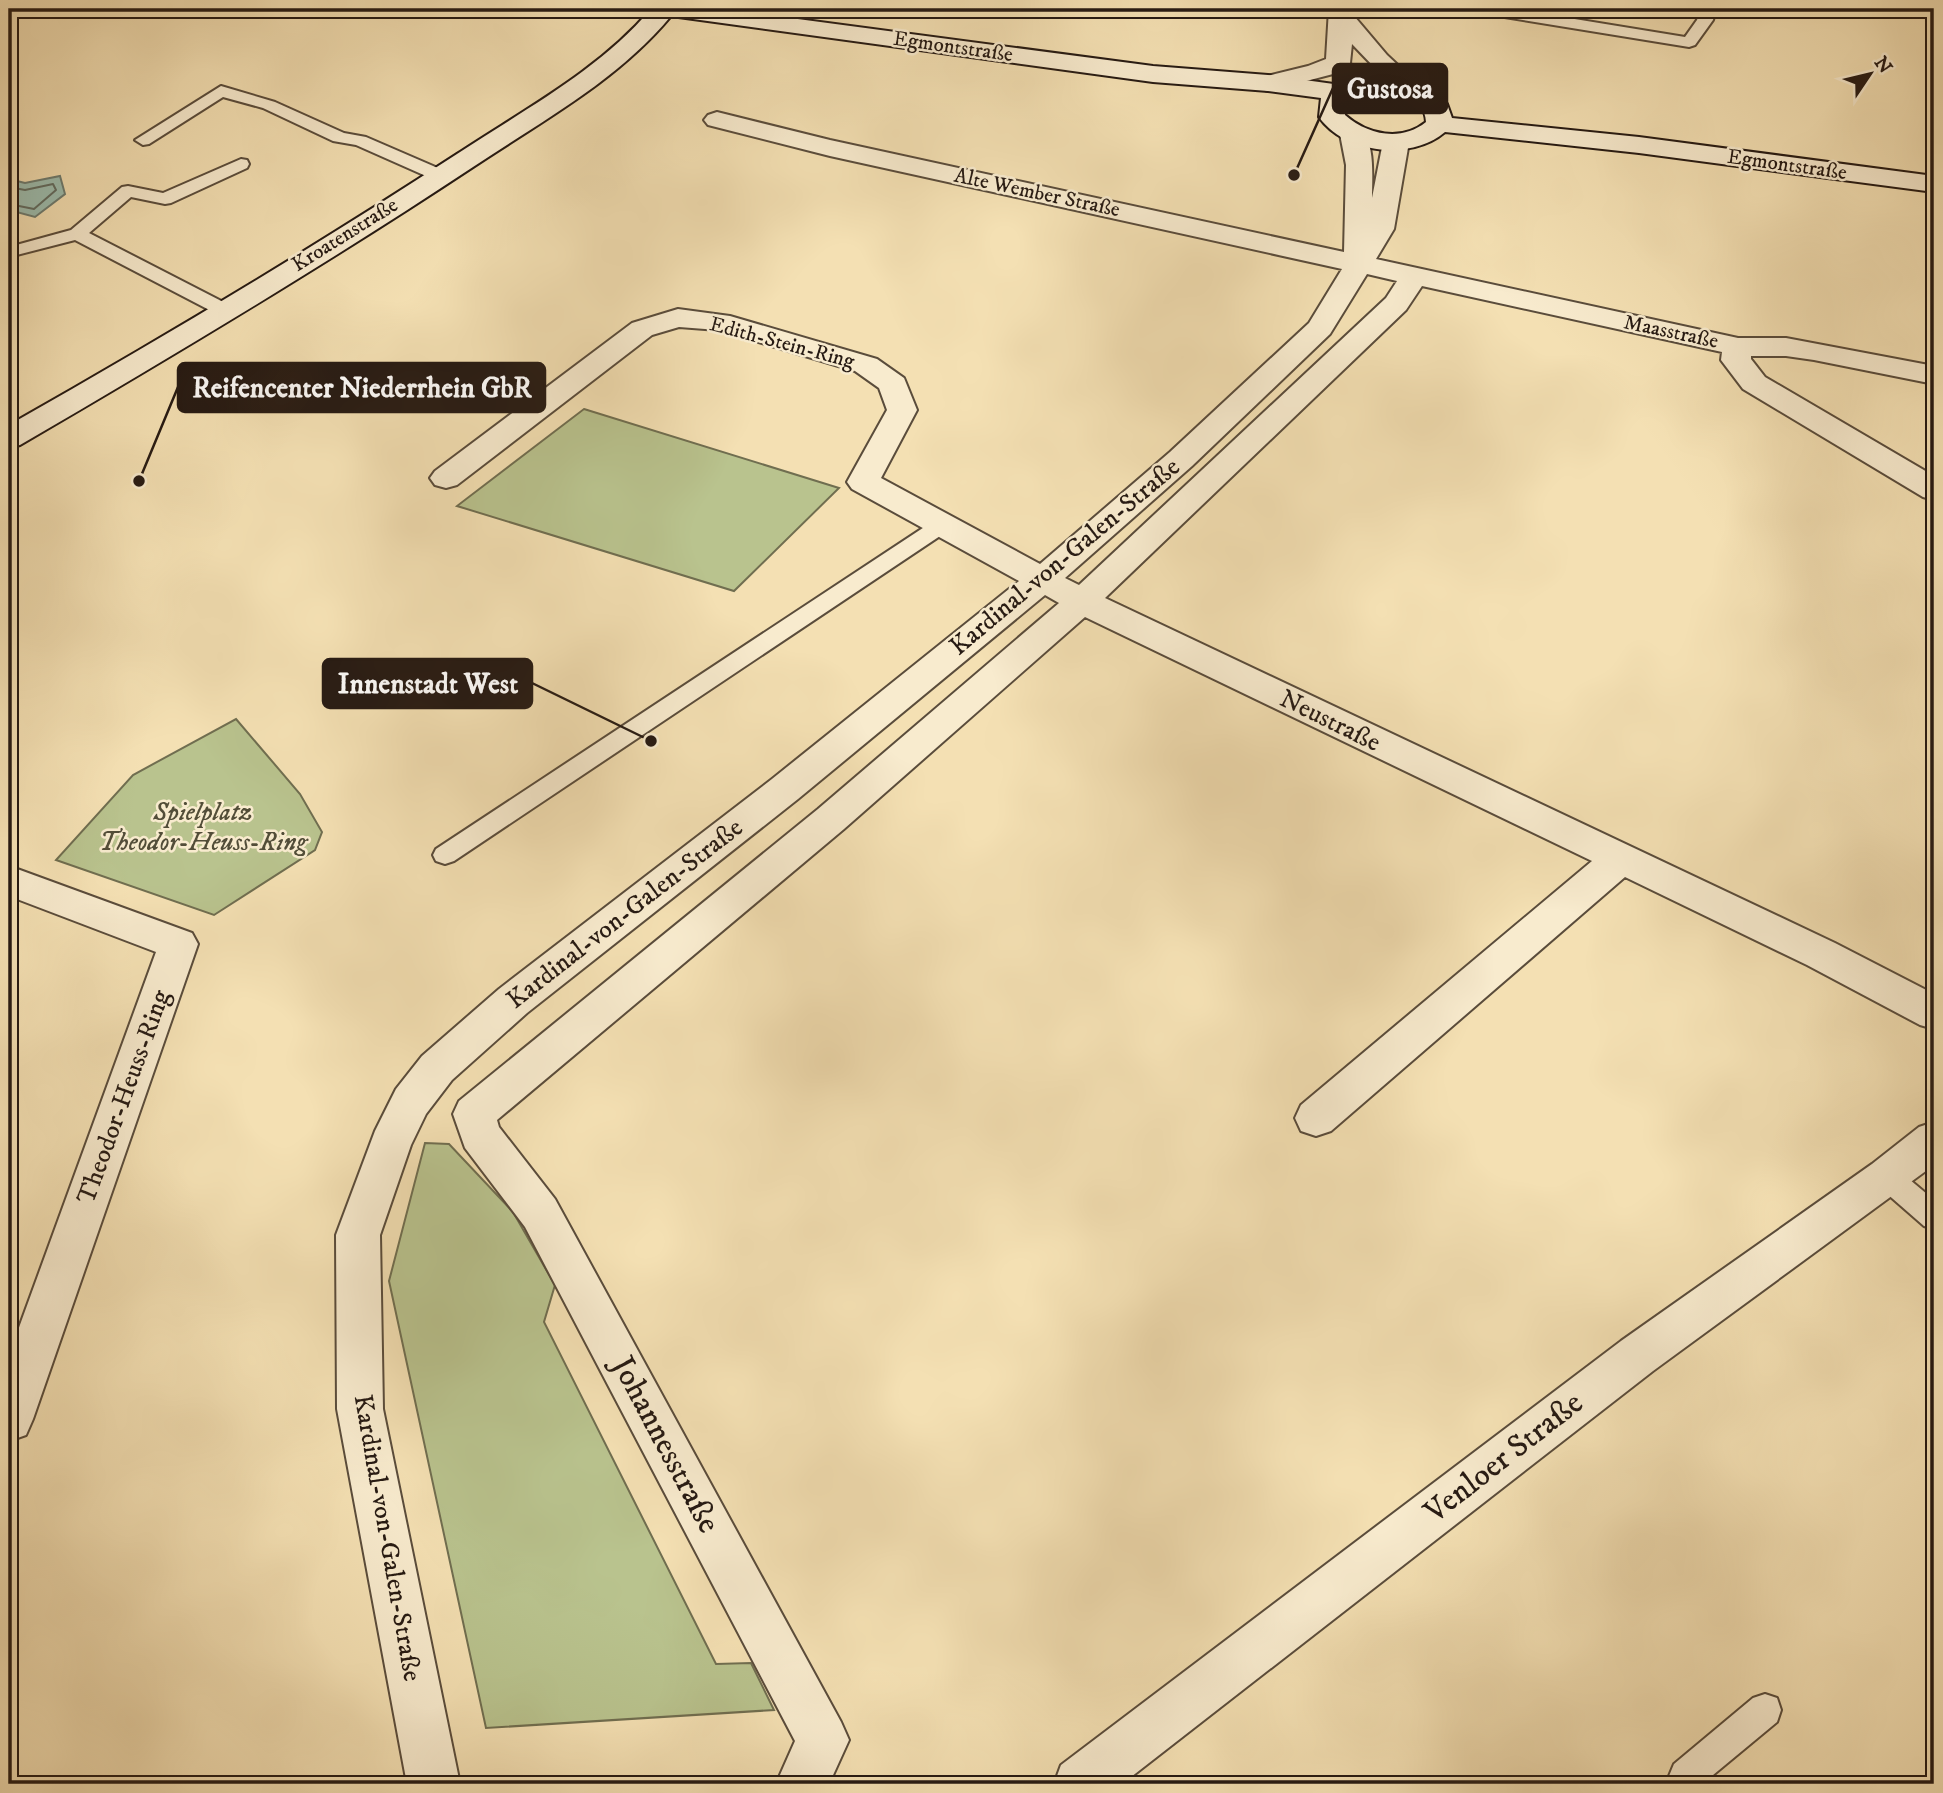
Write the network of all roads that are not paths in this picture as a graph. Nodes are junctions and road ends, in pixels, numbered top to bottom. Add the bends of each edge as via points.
1 (664, 9) edge
2 (670, 9) edge
3 (1486, 9) edge
4 (1342, 13) edge
5 (1707, 14) edge
6 (1338, 64) junction
7 (1153, 74) junction
8 (1268, 83) junction
9 (1409, 89) junction
10 (1342, 97) junction
11 (1438, 115) junction
12 (717, 120) dead end
13 (1353, 134) junction
14 (143, 140) dead end
15 (1396, 142) junction
16 (241, 164) dead end
17 (441, 176) junction
18 (1934, 184) edge
19 (76, 234) junction
20 (9, 252) edge
21 (1358, 262) junction
22 (1414, 277) junction
23 (225, 310) junction
24 (1738, 347) junction
25 (1934, 375) edge
26 (9, 438) edge
27 (446, 478) dead end
28 (1934, 490) edge
29 (942, 525) junction
30 (1042, 580) junction
31 (1082, 601) junction
32 (444, 855) dead end
33 (1619, 860) junction
34 (9, 881) edge
35 (1934, 1013) edge
36 (474, 1114) joint
37 (1316, 1118) dead end
38 (1934, 1140) edge
39 (1887, 1177) junction
40 (1934, 1217) edge
41 (9, 1419) edge
42 (1765, 1710) dead end
43 (433, 1784) edge
44 (802, 1784) edge
45 (1080, 1784) edge
46 (1692, 1784) edge

1 - 17 street, Kroatenstraße via 617,58
2 - 7 street, Egmontstraße
3 - 5 lane via 1689,42
4 - 6 street
4 - 9 street via 1378,60
6 - 8 street
6 - 10 street
7 - 8 street, Egmontstraße
7 - 10 street, Egmontstraße
8 - 10 street, Egmontstraße
9 - 10 street via 1391,86
9 - 11 street via 1425,97
10 - 13 street via 1340,126
11 - 15 street via 1424,136
11 - 18 street, Egmontstraße
12 - 21 street, Alte Wember Straße
13 - 15 street
13 - 21 street, Kardinal-von-Galen-Straße via 1359,165
14 - 17 lane via 222,91 269,105
15 - 21 street, Kardinal-von-Galen-Straße via 1380,229
16 - 19 lane via 164,199 128,191
17 - 23 street, Kroatenstraße
19 - 20 lane
19 - 23 lane
21 - 22 street, Maasstraße
21 - 30 street, Kardinal-von-Galen-Straße via 1320,328
22 - 24 street, Maasstraße
22 - 31 street, Kardinal-von-Galen-Straße via 1396,304
23 - 26 street, Kroatenstraße
24 - 25 street via 1786,347
24 - 28 street, Maasstraße via 1737,360 1754,383
27 - 29 street, Edith-Stein-Ring via 642,329 678,318 710,321 866,365 893,384 902,410 863,482
29 - 30 street, Edith-Stein-Ring
29 - 32 lane
30 - 31 street, Neustraße
30 - 43 street, Kardinal-von-Galen-Straße via 513,1001 437,1068 411,1102 390,1144 358,1236 360,1409
31 - 33 street, Neustraße
31 - 36 street, Kardinal-von-Galen-Straße via 831,819
33 - 35 street, Neustraße via 1821,954
33 - 37 street
34 - 41 street, Theodor-Heuss-Ring via 178,944
36 - 44 street, Johannesstraße via 480,1135 540,1213 822,1740
38 - 39 street, Venloer Straße
39 - 40 lane
39 - 45 street, Venloer Straße via 1637,1356
42 - 46 lane via 1686,1776

